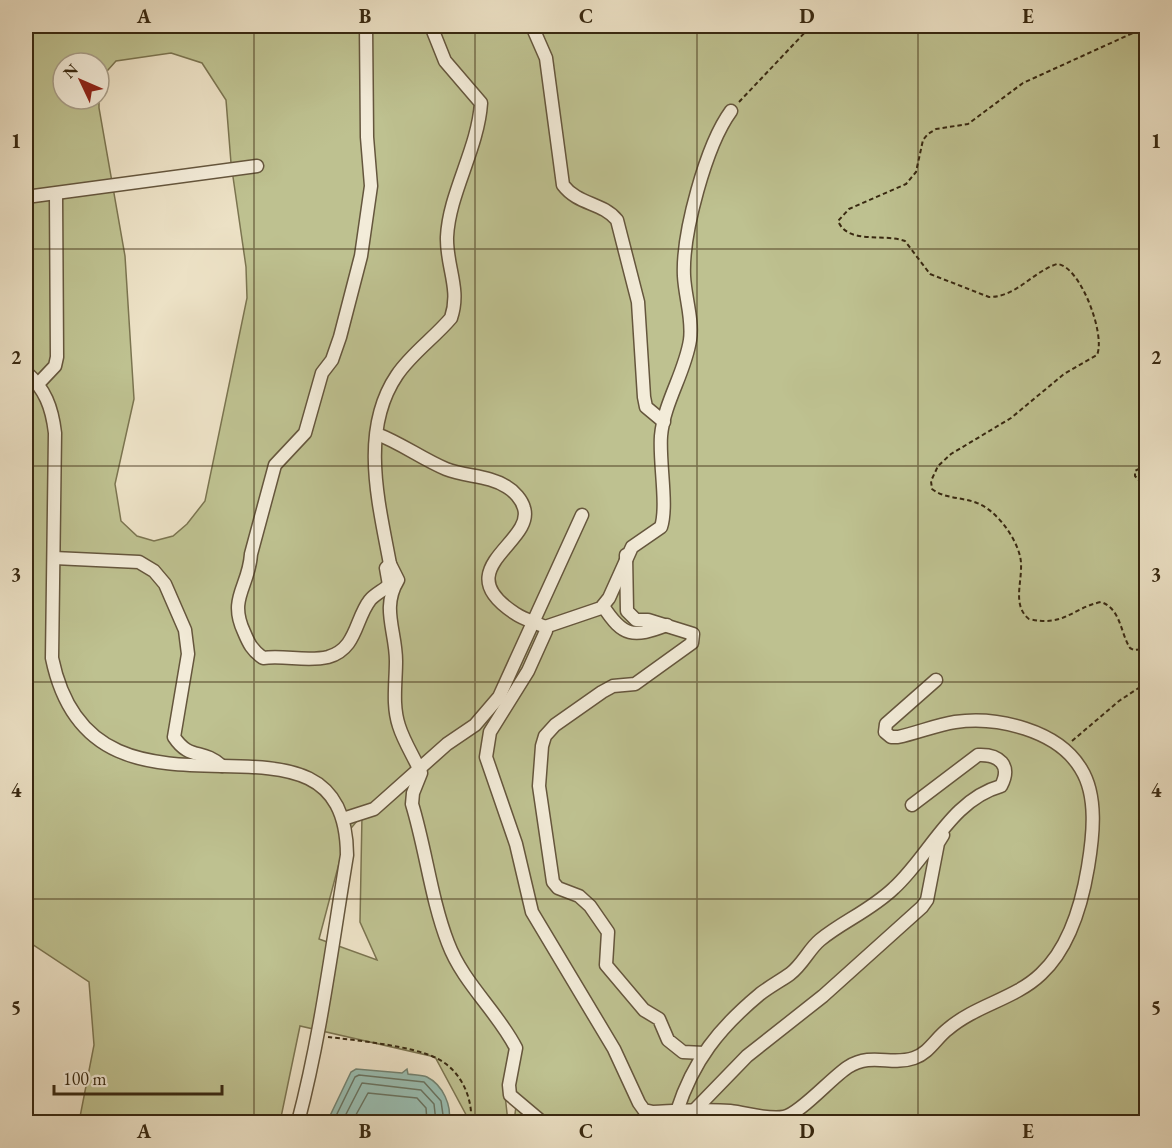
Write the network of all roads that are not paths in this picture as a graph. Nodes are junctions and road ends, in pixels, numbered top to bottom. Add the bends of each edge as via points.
1 (366, 26) edge
2 (431, 26) edge
3 (531, 26) edge
4 (731, 111) road end
5 (257, 166) dead end
6 (56, 194) junction
7 (26, 197) edge
8 (26, 372) edge
9 (38, 384) junction
10 (664, 422) junction
11 (377, 434) junction
12 (582, 515) dead end
13 (626, 555) junction
14 (54, 558) junction
15 (391, 586) junction
16 (603, 606) junction
17 (539, 624) junction
18 (667, 626) junction
19 (936, 680) dead end
20 (222, 766) junction
21 (419, 769) junction
22 (912, 805) dead end
23 (343, 819) junction
24 (943, 830) junction
25 (704, 1053) junction
26 (693, 1110) junction
27 (676, 1111) junction
28 (298, 1122) edge
29 (542, 1122) edge
30 (683, 1122) edge

1 - 15 street via 371,186 361,256 340,337 332,360 322,372 305,433 275,465 236,610 251,650 263,658 325,658 336,654 354,636 370,600
2 - 11 street via 445,61 481,103 480,124 447,236 456,287 455,306 451,318 387,391
3 - 10 street via 546,58 563,185 577,200 610,212 617,220 638,302 646,407
4 - 10 street via 708,160 688,227 684,276 691,331 687,356
5 - 6 street
6 - 7 street
6 - 9 street via 57,357 55,366
8 - 9 street
9 - 14 street via 52,413 55,433
10 - 13 street via 660,469 663,521 657,532
11 - 15 street via 374,479
11 - 17 street via 447,469 508,487 517,496 525,519 491,565 488,578 503,604
12 - 17 street
13 - 16 street
13 - 18 street via 630,617
14 - 20 street via 52,658 57,681 76,718 101,743 129,757 164,765
14 - 20 street via 139,562 165,584 185,630 188,654 174,737 182,748 210,756
15 - 21 street via 390,622 396,659 394,698 399,726
16 - 17 street
16 - 18 street via 617,626 629,634
17 - 21 street via 499,697 475,725
17 - 27 street via 544,638 490,732 486,757 490,776 516,844 532,912 614,1049 644,1110
18 - 25 street via 693,634 692,643 635,684 613,686 602,692 565,716 545,736 539,762 540,795 553,882 590,906 608,932 606,965 644,1010 658,1019 668,1040 683,1052
19 - 26 street via 886,724 885,732 898,737 955,722 988,721 1024,728 1063,749 1082,769 1089,790 1091,846 1086,880 1065,940 1043,972 1023,989 969,1015 913,1059 875,1057 848,1067 792,1114 775,1117
20 - 23 street via 266,766 314,780
21 - 23 street via 374,809
21 - 29 street via 412,804 448,944 472,987 516,1048 508,1084 510,1095
22 - 24 street via 978,755 997,756 1006,770 1001,786 969,802
23 - 28 street via 347,855 319,1036
24 - 25 street via 892,890 869,910 820,940 806,959 751,1002
24 - 26 street via 922,907 823,996 747,1056
25 - 27 street via 692,1070
26 - 27 street
26 - 30 street

